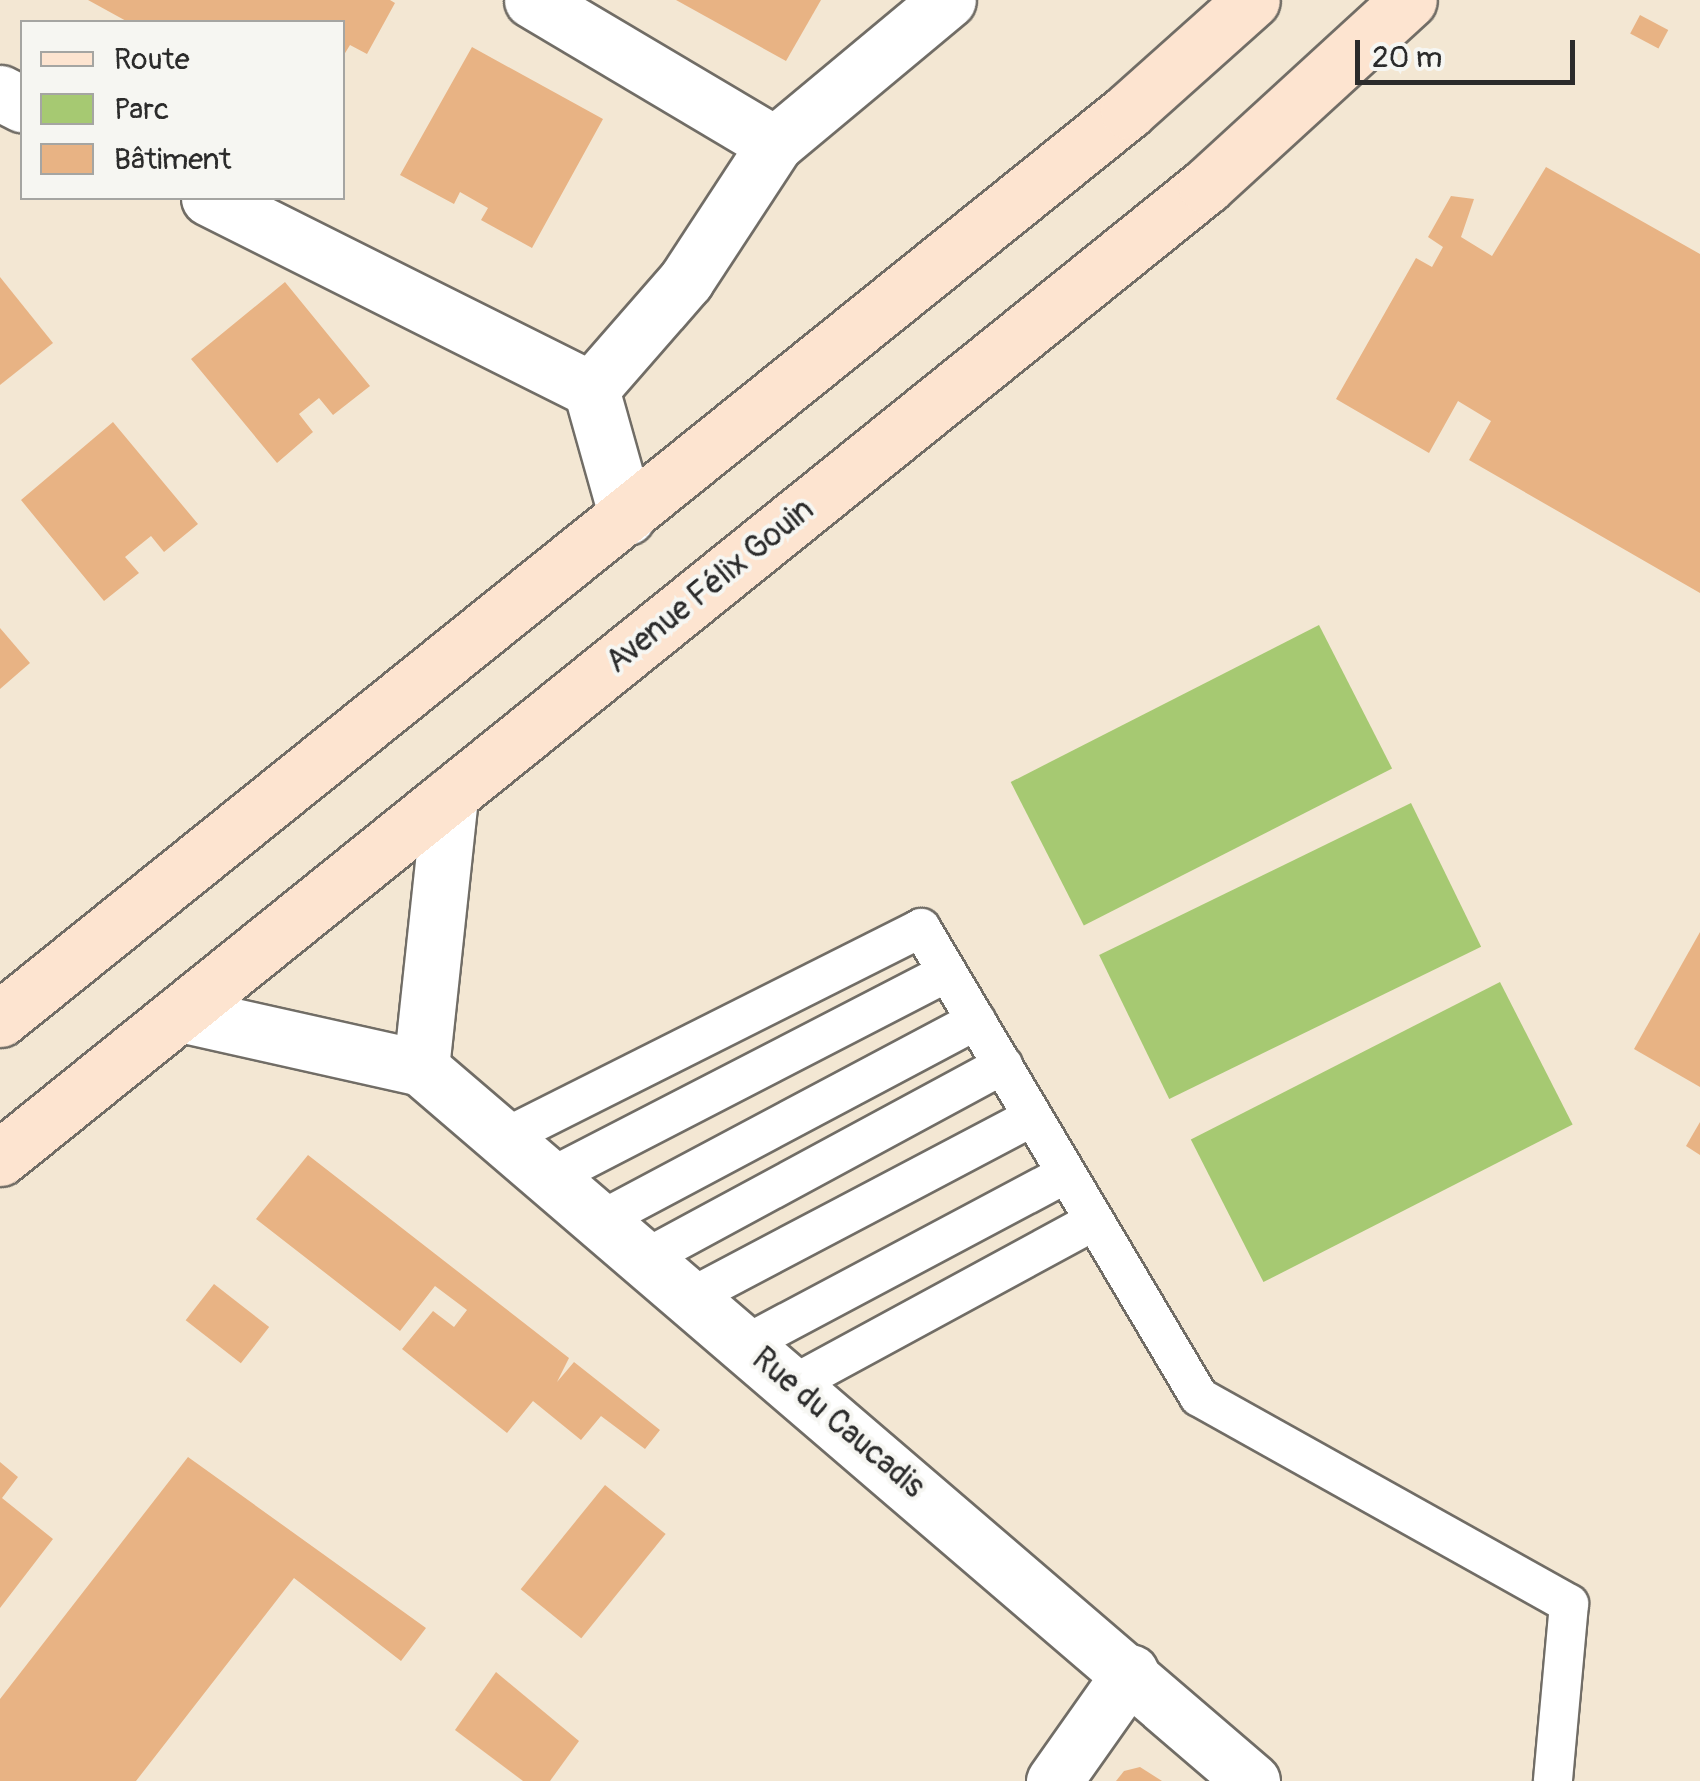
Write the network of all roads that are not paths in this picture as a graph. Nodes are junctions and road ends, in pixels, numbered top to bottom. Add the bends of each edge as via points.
1 (532, 0) edge
2 (948, 0) edge
3 (1252, 0) edge
4 (1409, 0) edge
5 (775, 144) junction
6 (213, 200) edge
7 (591, 389) junction
8 (627, 517) junction
9 (450, 796) junction
10 (947, 974) junction
11 (180, 1014) junction
12 (0, 1019) edge
13 (976, 1021) junction
14 (1003, 1065) junction
15 (421, 1068) junction
16 (1032, 1117) junction
17 (504, 1138) junction
18 (0, 1158) edge
19 (1066, 1174) junction
20 (550, 1178) junction
21 (601, 1220) junction
22 (1094, 1221) junction
23 (646, 1258) junction
24 (691, 1297) junction
25 (746, 1344) junction
26 (794, 1384) junction
27 (1131, 1672) junction
28 (1054, 1781) edge
29 (1252, 1781) edge
30 (1553, 1781) edge

1 - 5 street
2 - 5 street
3 - 8 main road
4 - 9 main road, Avenue Félix Gouin via 1206,186
5 - 7 street via 686,280
6 - 7 street
7 - 8 street
8 - 12 main road
9 - 11 main road, Avenue Félix Gouin
9 - 15 street
10 - 13 lane
10 - 17 lane via 921,928
10 - 20 lane
11 - 15 street, Rue du Caucadis
11 - 18 main road, Avenue Félix Gouin
13 - 14 lane
13 - 21 lane
14 - 16 lane
14 - 23 lane
15 - 17 street, Rue du Caucadis
16 - 19 lane
16 - 24 lane
17 - 20 street, Rue du Caucadis
19 - 22 lane
19 - 25 lane
20 - 21 street, Rue du Caucadis
21 - 23 street, Rue du Caucadis
22 - 26 lane
22 - 30 lane via 1199,1397 1569,1604
23 - 24 street, Rue du Caucadis
24 - 25 street, Rue du Caucadis
25 - 26 street, Rue du Caucadis
26 - 27 street, Rue du Caucadis
27 - 28 street
27 - 29 street, Rue du Caucadis

